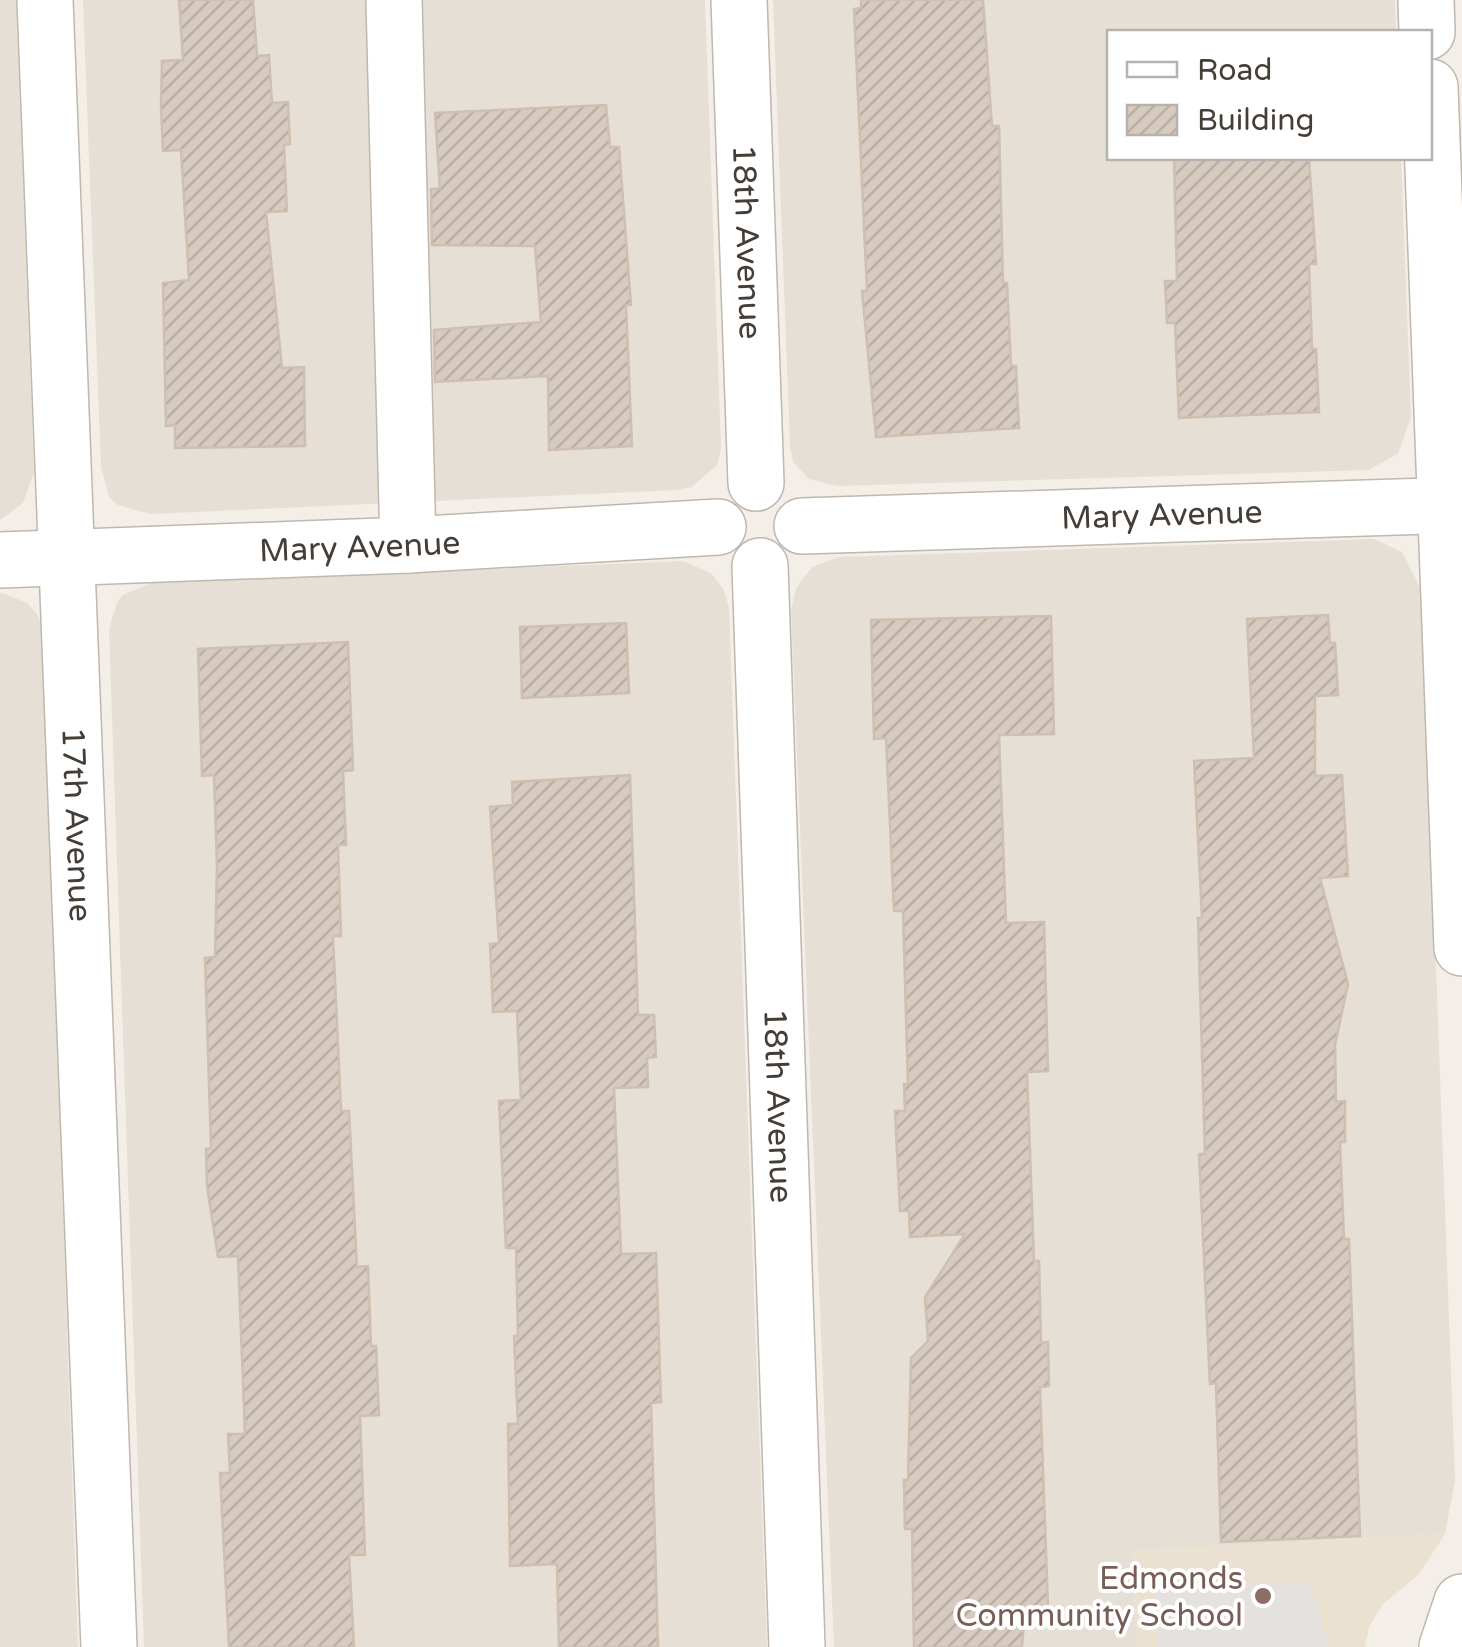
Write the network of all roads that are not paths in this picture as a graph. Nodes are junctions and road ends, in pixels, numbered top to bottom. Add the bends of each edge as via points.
1 (45, 0) edge
2 (394, 0) edge
3 (739, 0) edge
4 (1426, 0) edge
5 (1428, 30) edge
6 (1432, 122) edge
7 (756, 483) junction
8 (1454, 505) edge
9 (802, 526) junction
10 (718, 527) junction
11 (408, 545) junction
12 (69, 559) junction
13 (0, 560) edge
14 (760, 566) junction
15 (1462, 948) edge
16 (1462, 1602) edge
17 (109, 1647) edge
18 (797, 1647) edge
19 (1447, 1647) edge

1 - 12 street, 17th Avenue
2 - 11 street
3 - 7 street, 18th Avenue
4 - 5 street
6 - 8 street
7 - 9 street via 789,495
7 - 10 street via 724,502
8 - 9 street, Mary Avenue
8 - 15 street
9 - 14 street via 793,550
10 - 11 street, Mary Avenue
10 - 14 street via 727,550
11 - 12 street, Mary Avenue
12 - 13 street, Mary Avenue
12 - 17 street, 17th Avenue
14 - 18 street, 18th Avenue
16 - 19 street

